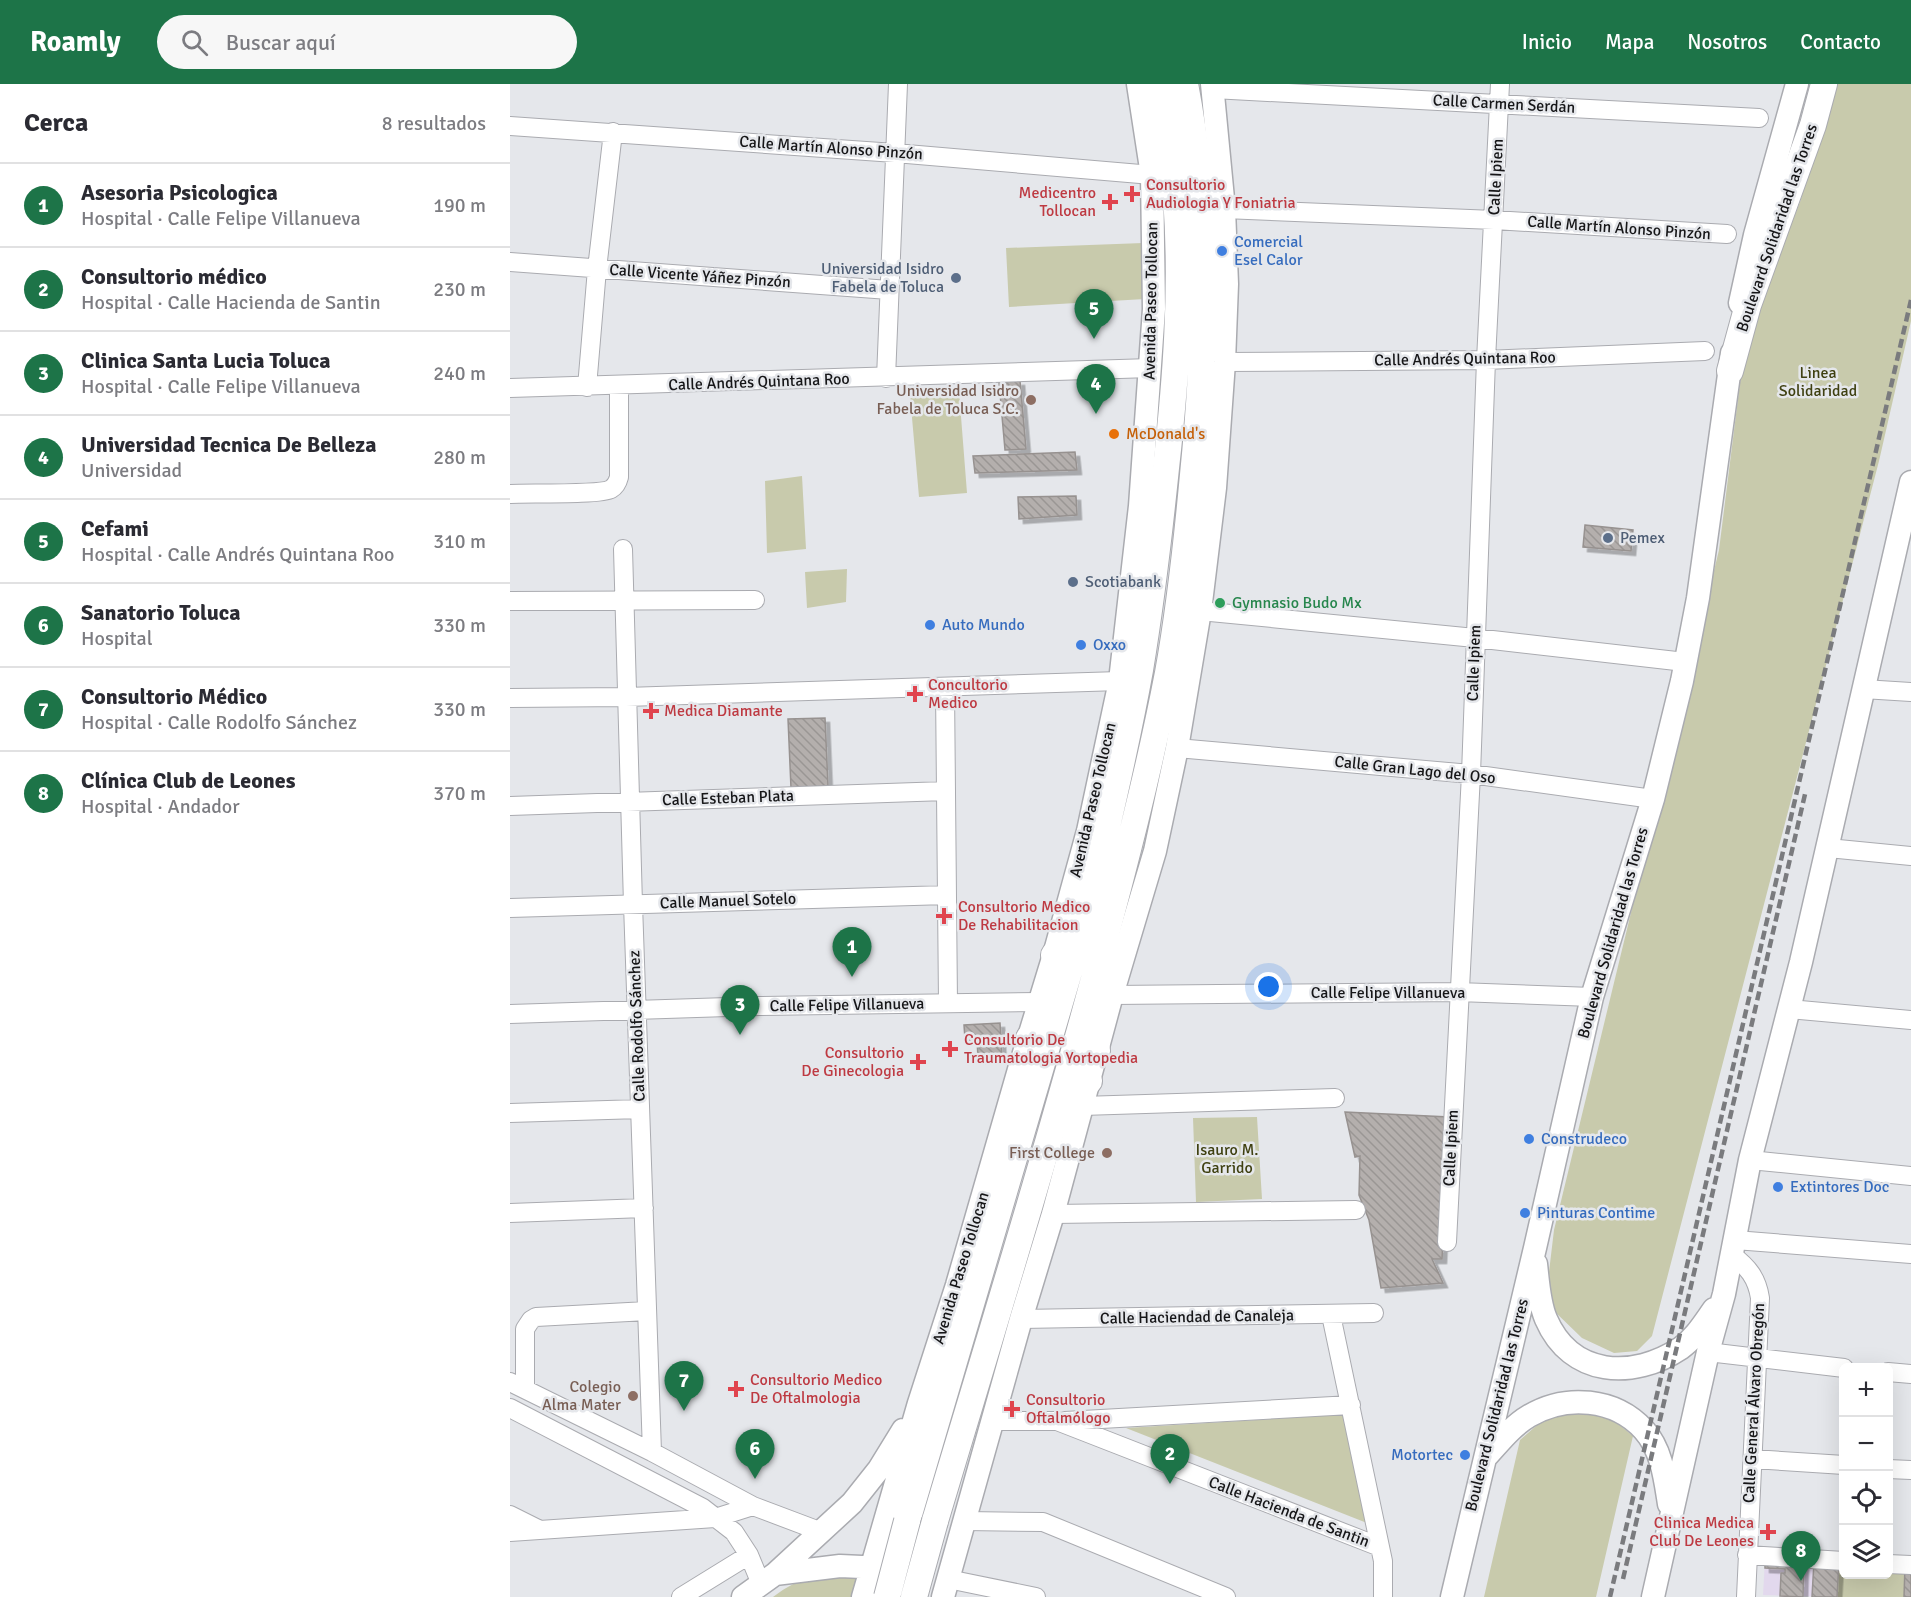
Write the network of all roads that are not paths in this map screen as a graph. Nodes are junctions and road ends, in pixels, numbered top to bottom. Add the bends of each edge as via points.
1 (897, 84) edge
2 (1138, 84) edge
3 (1160, 84) edge
4 (1185, 84) edge
5 (1500, 84) edge
6 (1797, 84) edge
7 (1824, 84) edge
8 (1213, 86) edge
9 (1499, 103) junction
10 (1759, 118) dead end
11 (510, 126) edge
12 (613, 132) junction
13 (895, 153) junction
14 (1152, 175) junction
15 (1224, 208) junction
16 (1494, 220) junction
17 (1726, 234) dead end
18 (510, 262) edge
19 (597, 269) junction
20 (890, 290) junction
21 (1705, 351) dead end
22 (1486, 360) junction
23 (1224, 362) junction
24 (1151, 368) junction
25 (1730, 371) junction
26 (886, 378) junction
27 (619, 386) junction
28 (587, 387) junction
29 (510, 388) edge
30 (1911, 482) edge
31 (510, 494) edge
32 (623, 549) dead end
33 (754, 600) dead end
34 (510, 601) edge
35 (623, 601) junction
36 (1200, 611) junction
37 (1475, 638) junction
38 (1685, 662) junction
39 (1120, 681) junction
40 (945, 688) junction
41 (1863, 689) junction
42 (1911, 692) edge
43 (626, 697) junction
44 (510, 698) edge
45 (1177, 748) junction
46 (1471, 774) junction
47 (946, 791) junction
48 (1653, 799) junction
49 (629, 802) junction
50 (510, 806) edge
51 (1828, 848) junction
52 (1911, 856) edge
53 (947, 895) junction
54 (633, 904) junction
55 (510, 908) edge
56 (1086, 914) junction
57 (1054, 955) junction
58 (1458, 992) junction
59 (1101, 995) junction
60 (1592, 997) junction
61 (1039, 1002) junction
62 (948, 1003) junction
63 (1789, 1009) junction
64 (637, 1011) junction
65 (510, 1014) edge
66 (1911, 1020) edge
67 (1029, 1038) junction
68 (1097, 1051) joint
69 (1089, 1082) junction
70 (1035, 1090) junction
71 (1335, 1098) dead end
72 (1082, 1106) junction
73 (640, 1108) junction
74 (510, 1113) edge
75 (1055, 1122) junction
76 (1750, 1160) junction
77 (1911, 1176) edge
78 (644, 1208) junction
79 (1356, 1210) dead end
80 (510, 1213) edge
81 (1053, 1214) junction
82 (1447, 1242) dead end
83 (1734, 1247) junction
84 (1535, 1248) junction
85 (1911, 1254) edge
86 (1724, 1294) junction
87 (647, 1311) junction
88 (1374, 1313) dead end
89 (1331, 1315) junction
90 (1021, 1319) junction
91 (1708, 1352) junction
92 (1757, 1359) junction
93 (1839, 1367) edge
94 (1893, 1372) edge
95 (1911, 1374) edge
96 (517, 1386) edge
97 (919, 1403) junction
98 (1351, 1405) junction
99 (510, 1408) edge
100 (993, 1421) junction
101 (1057, 1421) junction
102 (652, 1452) junction
103 (1484, 1459) junction
104 (1753, 1459) junction
105 (1839, 1465) edge
106 (1893, 1469) edge
107 (1911, 1470) edge
108 (709, 1484) junction
109 (692, 1502) junction
110 (753, 1506) junction
111 (1671, 1514) junction
112 (510, 1515) edge
113 (716, 1518) junction
114 (965, 1521) junction
115 (540, 1530) junction
116 (510, 1532) edge
117 (822, 1532) junction
118 (1380, 1547) junction
119 (749, 1555) junction
120 (1747, 1555) junction
121 (1839, 1561) edge
122 (1893, 1564) edge
123 (1911, 1565) edge
124 (870, 1566) junction
125 (760, 1585) edge
126 (945, 1588) edge
127 (681, 1597) edge
128 (862, 1597) edge
129 (887, 1597) edge
130 (914, 1597) edge
131 (1036, 1597) edge
132 (1226, 1597) edge
133 (1383, 1597) edge
134 (1452, 1597) edge
135 (1653, 1597) edge
136 (1746, 1597) edge

1 - 13 street
2 - 14 main road, Avenida Paseo Tollocan
3 - 56 highway, Avenida Paseo Tollocan via 1176,195 1179,267 1170,430 1139,672
4 - 59 highway via 1192,122 1205,294 1203,367 1188,531 1166,682
5 - 9 street, Calle Ipiem
6 - 25 main road, Boulevard Solidaridad las Torres via 1748,262
7 - 25 highway, Boulevard Solidaridad las Torres via 1748,304
8 - 9 street, Calle Carmen Serdán
8 - 15 main road
9 - 10 street, Calle Carmen Serdán
9 - 16 street, Calle Ipiem
11 - 12 street, Calle Martín Alonso Pinzón
12 - 13 street, Calle Martín Alonso Pinzón
12 - 19 street
13 - 14 street, Calle Martín Alonso Pinzón
13 - 20 street
14 - 24 main road, Avenida Paseo Tollocan
15 - 16 street, Calle Martín Alonso Pinzón
15 - 23 main road
16 - 17 street, Calle Martín Alonso Pinzón
16 - 22 street, Calle Ipiem
18 - 19 street, Calle Vicente Yáñez Pinzón
19 - 20 street, Calle Vicente Yáñez Pinzón
19 - 28 street
20 - 26 street
21 - 22 street, Calle Andrés Quintana Roo
22 - 23 street, Calle Andrés Quintana Roo
22 - 37 street, Calle Ipiem
23 - 36 main road via 1215,488
24 - 26 street, Calle Andrés Quintana Roo
24 - 39 main road, Avenida Paseo Tollocan
25 - 38 main road, Boulevard Solidaridad las Torres via 1698,598
26 - 27 street, Calle Andrés Quintana Roo
27 - 28 street, Calle Andrés Quintana Roo
27 - 31 street via 619,477 610,490
28 - 29 street, Calle Andrés Quintana Roo
30 - 41 main road
32 - 35 street, Calle Rodolfo Sánchez
33 - 35 street
34 - 35 street
35 - 43 street, Calle Rodolfo Sánchez
36 - 37 street
36 - 45 main road
37 - 38 street
37 - 46 street, Calle Ipiem
38 - 48 main road, Boulevard Solidaridad las Torres
39 - 40 street
39 - 57 main road, Avenida Paseo Tollocan via 1088,831
40 - 43 street
40 - 47 street
41 - 42 street
41 - 51 main road
43 - 44 street
43 - 49 street, Calle Rodolfo Sánchez
45 - 46 street, Calle Gran Lago del Oso
45 - 59 main road via 1155,851
46 - 48 street, Calle Gran Lago del Oso
46 - 58 street, Calle Ipiem
47 - 49 street, Calle Esteban Plata
47 - 53 street
48 - 60 main road, Boulevard Solidaridad las Torres
49 - 50 street, Calle Esteban Plata
49 - 54 street, Calle Rodolfo Sánchez
51 - 52 street
51 - 63 main road
53 - 54 street, Calle Manuel Sotelo
53 - 62 street
54 - 55 street, Calle Manuel Sotelo
54 - 64 street, Calle Rodolfo Sánchez
56 - 57 highway
56 - 70 highway, Avenida Paseo Tollocan
57 - 61 main road, Avenida Paseo Tollocan
58 - 59 street, Calle Felipe Villanueva
58 - 60 street, Calle Felipe Villanueva
58 - 82 street, Calle Ipiem
59 - 68 highway
59 - 75 highway
60 - 84 main road, Boulevard Solidaridad las Torres
61 - 62 street, Calle Felipe Villanueva
61 - 67 main road, Avenida Paseo Tollocan
62 - 64 street, Calle Felipe Villanueva
63 - 66 street
63 - 76 main road
64 - 65 street, Calle Felipe Villanueva
64 - 73 street, Calle Rodolfo Sánchez
67 - 70 highway
67 - 97 main road, Avenida Paseo Tollocan
68 - 69 main road
69 - 72 main road
69 - 75 highway
70 - 129 highway, Avenida Paseo Tollocan, bridge
71 - 72 street
72 - 81 main road
73 - 74 street
73 - 78 street, Calle Rodolfo Sánchez
75 - 130 highway, bridge
76 - 77 street
76 - 83 main road
78 - 80 street
78 - 87 street, Calle Rodolfo Sánchez
79 - 81 street
81 - 90 main road
83 - 85 street
83 - 86 main road
83 - 92 street, Calle General Álvaro Obregón via 1758,1286
84 - 86 main road via 1546,1319 1576,1358 1602,1368 1644,1364 1682,1348 1701,1329
84 - 103 main road, Boulevard Solidaridad las Torres
86 - 91 main road
87 - 96 street via 536,1317 525,1329
87 - 102 street, Calle Rodolfo Sánchez
88 - 89 street, Calle Haciendad de Canaleja
89 - 90 street, Calle Haciendad de Canaleja
89 - 98 street
90 - 100 main road
91 - 92 street
91 - 111 main road
92 - 93 street
92 - 104 street, Calle General Álvaro Obregón
94 - 95 street
96 - 102 street
97 - 117 main road via 879,1469
97 - 124 main road, Avenida Paseo Tollocan
98 - 101 street
98 - 118 street
99 - 109 street
100 - 101 street, Calle Hacienda de Santin
100 - 114 main road
101 - 118 street, Calle Hacienda de Santin
102 - 108 street
103 - 111 main road via 1530,1415 1562,1403 1594,1403 1625,1416 1644,1430 1660,1458
103 - 134 main road, Boulevard Solidaridad las Torres
104 - 105 street
104 - 120 street, Calle General Álvaro Obregón
106 - 107 street
108 - 109 street
108 - 110 street
109 - 113 street
110 - 113 street
110 - 117 street
111 - 135 main road
112 - 115 street
113 - 115 street
113 - 119 street via 734,1532
114 - 126 main road
114 - 132 street via 1043,1522
115 - 116 street
117 - 125 main road
118 - 133 street
119 - 125 street
119 - 127 street
120 - 121 street
120 - 136 street, Calle General Álvaro Obregón
122 - 123 street
124 - 125 main road via 823,1567
124 - 126 main road
124 - 128 main road, Avenida Paseo Tollocan
126 - 131 street

